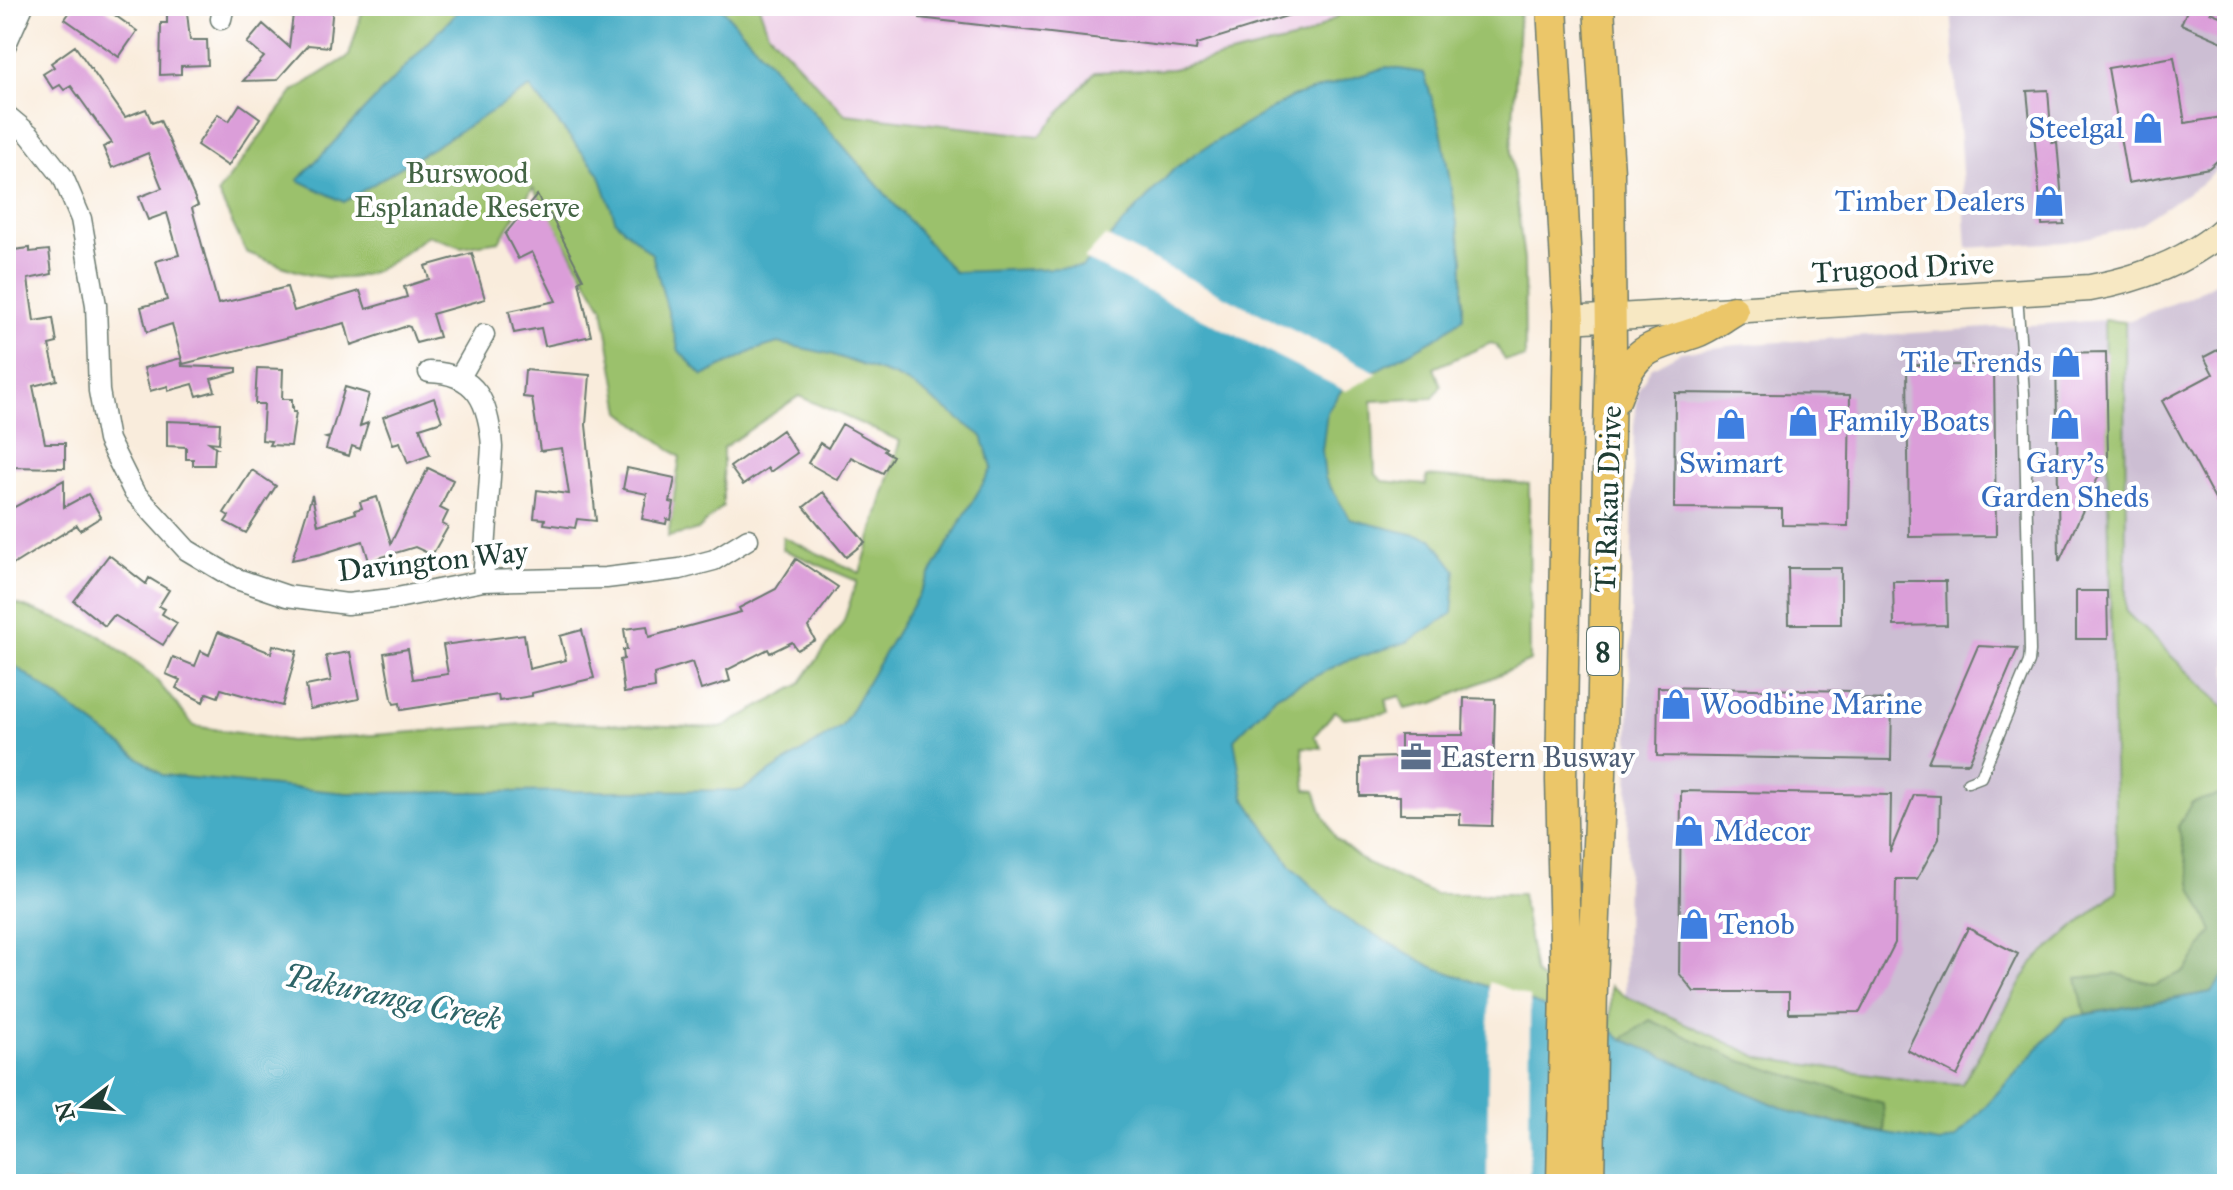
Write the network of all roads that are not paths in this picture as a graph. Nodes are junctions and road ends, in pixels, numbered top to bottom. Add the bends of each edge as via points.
1 (23, 6) edge
2 (1552, 6) edge
3 (1599, 6) edge
4 (6, 44) edge
5 (6, 115) edge
6 (2227, 227) edge
7 (2017, 293) junction
8 (1733, 311) junction
9 (1611, 317) junction
10 (1569, 320) junction
11 (484, 335) dead end
12 (429, 372) dead end
13 (460, 377) junction
14 (1610, 417) junction
15 (748, 539) dead end
16 (483, 581) junction
17 (1968, 782) dead end
18 (1579, 985) junction
19 (1562, 1184) edge
20 (1589, 1184) edge

1 - 4 street
2 - 10 main road, Ti Rakau Drive / 8
3 - 9 main road, Ti Rakau Drive / 8
5 - 16 street, Davington Way via 30,135 63,177 81,219 96,305 99,391 108,440 134,492 187,550 234,578 287,596 347,604
6 - 7 main road, Trugood Drive via 2152,272 2090,288
7 - 8 main road, Trugood Drive
7 - 17 lane via 2029,662 1981,777
8 - 9 main road, Trugood Drive
8 - 14 main road via 1641,354 1626,371
9 - 10 main road, Trugood Drive
9 - 14 main road, Ti Rakau Drive / 8
10 - 18 main road, Ti Rakau Drive / 8 via 1561,780
11 - 13 street
12 - 13 street
13 - 16 street via 479,394 491,428
14 - 18 main road, Ti Rakau Drive / 8 via 1600,788
15 - 16 street, Davington Way via 714,560 680,569 606,578
18 - 19 main road, Ti Rakau Drive / 8
18 - 20 main road, Ti Rakau Drive / 8

